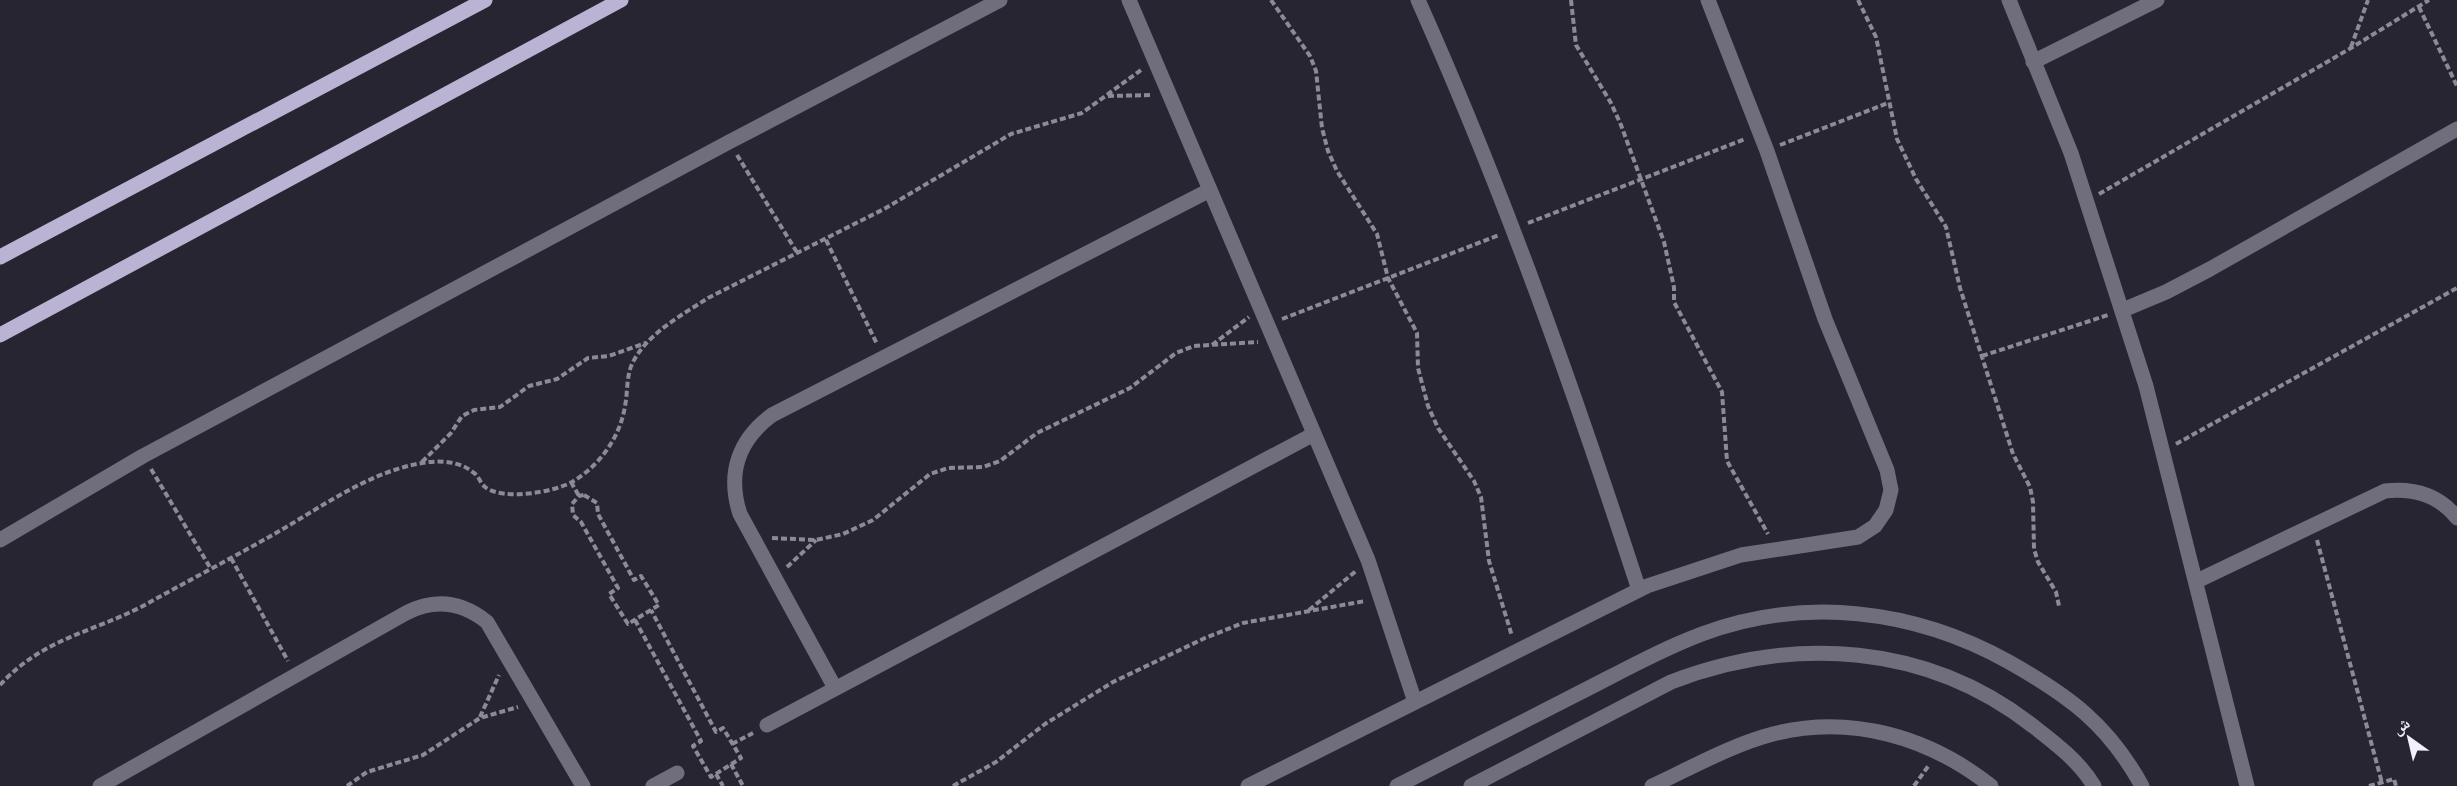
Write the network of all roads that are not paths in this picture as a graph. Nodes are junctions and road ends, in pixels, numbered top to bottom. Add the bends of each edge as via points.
1 (484, 0) edge
2 (621, 0) edge
3 (1000, 0) edge
4 (1129, 0) edge
5 (1418, 0) edge
6 (1708, 0) edge
7 (2008, 0) edge
8 (2157, 0) edge
9 (2033, 62) junction
10 (2457, 129) edge
11 (1210, 190) junction
12 (0, 257) edge
13 (2123, 310) junction
14 (0, 335) edge
15 (1314, 434) junction
16 (2457, 518) edge
17 (0, 540) edge
18 (2197, 581) junction
19 (1639, 590) junction
20 (835, 688) junction
21 (1415, 702) junction
22 (767, 725) road end
23 (677, 773) dead end
24 (100, 786) edge
25 (583, 786) edge
26 (653, 786) edge
27 (1248, 786) edge
28 (1397, 786) edge
29 (1471, 786) edge
30 (1652, 786) edge
31 (1991, 786) edge
32 (2094, 786) edge
33 (2142, 786) edge
34 (2247, 786) edge

1 - 12 main road
2 - 14 main road
3 - 17 street via 143,456
4 - 11 street
5 - 19 street via 1539,298
6 - 19 street via 1767,151 1825,319 1887,470 1890,501 1881,519 1858,537 1776,547 1707,564
7 - 9 street
8 - 9 street
9 - 13 street via 2071,153
10 - 13 street via 2192,278
11 - 15 street
11 - 20 street via 772,415 751,434 738,456 734,486 740,514
13 - 18 street
15 - 20 street
15 - 21 street via 1368,560
16 - 18 street via 2422,493 2397,490 2373,495
18 - 34 street
19 - 21 street
20 - 22 street
21 - 27 street
23 - 26 street
24 - 25 street via 428,604 452,604 487,622
28 - 33 street via 1675,645 1745,621 1829,612 1885,616 1940,630 1972,642 2048,684 2098,722
29 - 32 street via 1691,674 1763,656 1826,652 1917,667 1973,689 2025,719
30 - 31 street via 1748,742 1799,729 1852,728 1879,732 1938,752

